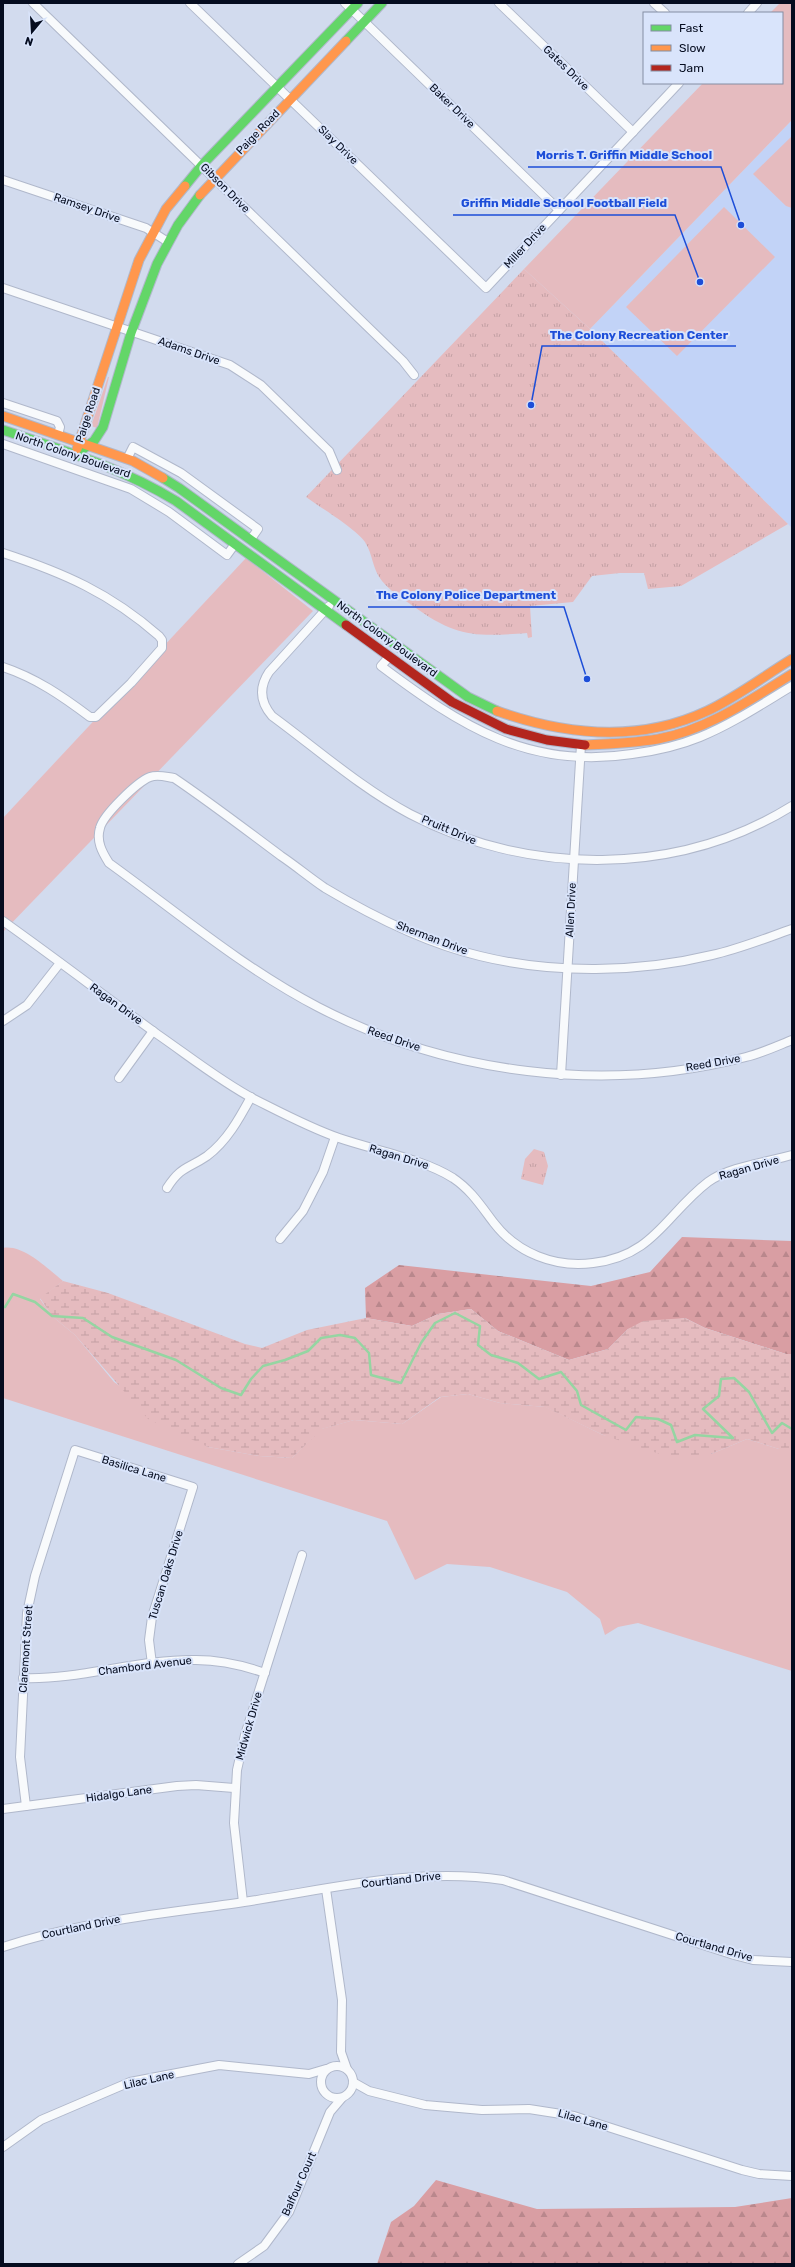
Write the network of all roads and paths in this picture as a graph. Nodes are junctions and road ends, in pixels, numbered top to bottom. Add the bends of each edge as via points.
1 (33, 3) edge
2 (190, 3) edge
3 (382, 3) edge
4 (499, 3) edge
5 (654, 3) edge
6 (757, 3) edge
7 (351, 5) edge
8 (664, 12) edge
9 (749, 12) edge
10 (364, 21) junction
11 (678, 84) edge
12 (277, 87) junction
13 (290, 99) junction
14 (633, 132) junction
15 (202, 165) junction
16 (214, 178) junction
17 (3, 180) edge
18 (558, 209) junction
19 (153, 232) junction
20 (168, 242) junction
21 (3, 288) edge
22 (486, 288) joint
23 (117, 327) junction
24 (133, 332) junction
25 (414, 375) dead end
26 (3, 403) edge
27 (3, 416) edge
28 (103, 427) junction
29 (3, 430) edge
30 (58, 435) junction
31 (79, 442) junction
32 (3, 444) edge
33 (90, 445) junction
34 (113, 453) junction
35 (75, 454) junction
36 (127, 459) junction
37 (337, 470) dead end
38 (251, 539) junction
39 (235, 544) junction
40 (3, 553) edge
41 (334, 601) junction
42 (325, 610) junction
43 (389, 657) junction
44 (792, 659) edge
45 (3, 667) edge
46 (792, 674) edge
47 (792, 686) edge
48 (584, 732) junction
49 (581, 744) junction
50 (580, 758) junction
51 (120, 803) joint
52 (792, 806) edge
53 (574, 861) junction
54 (3, 921) edge
55 (792, 929) edge
56 (60, 963) junction
57 (568, 967) junction
58 (3, 1021) edge
59 (153, 1031) junction
60 (792, 1040) edge
61 (561, 1075) junction
62 (119, 1078) dead end
63 (252, 1097) junction
64 (335, 1137) junction
65 (792, 1155) edge
66 (167, 1188) dead end
67 (280, 1239) dead end
68 (75, 1450) joint
69 (193, 1488) joint
70 (302, 1555) dead end
71 (152, 1664) junction
72 (265, 1673) junction
73 (23, 1678) junction
74 (234, 1788) junction
75 (26, 1806) junction
76 (3, 1809) edge
77 (326, 1890) junction
78 (243, 1902) junction
79 (3, 1947) edge
80 (792, 1962) edge
81 (341, 2052) junction
82 (335, 2066) junction
83 (347, 2069) junction
84 (326, 2070) junction
85 (309, 2074) junction
86 (353, 2082) junction
87 (320, 2083) junction
88 (369, 2091) junction
89 (350, 2092) junction
90 (328, 2096) junction
91 (342, 2098) junction
92 (330, 2112) junction
93 (3, 2147) edge
94 (792, 2176) edge
95 (238, 2264) edge

1 - 15 street, Gibson Drive
2 - 12 street, Slay Drive
3 - 10 main road, Paige Road
4 - 14 street, Gates Drive
5 - 8 street
6 - 9 street
7 - 10 street, Baker Drive
7 - 12 main road, Paige Road
10 - 13 main road, Paige Road
10 - 18 street, Baker Drive
11 - 14 street, Miller Drive
12 - 13 street, Slay Drive
12 - 15 main road, Paige Road
13 - 16 main road, Paige Road
13 - 22 street, Slay Drive
14 - 18 street, Miller Drive
15 - 16 street, Gibson Drive
15 - 19 main road, Paige Road via 181,188
16 - 20 main road, Paige Road via 189,207
16 - 25 street, Gibson Drive via 403,361
17 - 19 street, Ramsey Drive
18 - 22 street, Miller Drive
19 - 20 street, Ramsey Drive
19 - 23 main road, Paige Road via 139,260
20 - 24 main road, Paige Road via 154,272
21 - 23 street, Adams Drive
23 - 24 street, Adams Drive
23 - 31 main road, Paige Road
24 - 28 main road, Paige Road
24 - 37 street, Adams Drive via 230,365 261,385 329,451
26 - 30 street via 57,421 60,427
27 - 30 main road, North Colony Boulevard
28 - 33 main road, Paige Road
28 - 34 main road via 107,444
29 - 35 main road, North Colony Boulevard
30 - 31 main road, North Colony Boulevard
31 - 33 main road, North Colony Boulevard
31 - 35 main road, Paige Road
32 - 39 street via 131,489 169,512 227,555
33 - 34 main road, North Colony Boulevard
33 - 35 main road, Paige Road
34 - 36 main road, North Colony Boulevard
35 - 39 main road, North Colony Boulevard via 114,467 146,482
36 - 38 main road, North Colony Boulevard via 179,488
36 - 38 street via 133,447 181,473 258,529
38 - 41 main road, North Colony Boulevard
39 - 42 main road, North Colony Boulevard
40 - 45 street via 50,568 98,591 135,614 162,640 160,653 96,717 90,717 41,682
41 - 42 street, Pruitt Drive
41 - 48 main road, North Colony Boulevard via 468,697 509,715 549,727
42 - 43 main road, North Colony Boulevard
42 - 53 street, Pruitt Drive via 263,681 262,699 272,716 370,788 433,825 480,843 522,854
43 - 49 main road, North Colony Boulevard via 469,712 506,729 547,740
43 - 50 street via 382,666 450,715 487,735 527,749
44 - 48 main road, North Colony Boulevard via 694,716 662,726 630,731
46 - 49 main road, North Colony Boulevard via 736,709 698,727 659,739 615,744
47 - 50 street via 731,723 698,738 659,750 615,757
48 - 49 main road
49 - 50 street, Allen Drive
50 - 53 street, Allen Drive
51 - 57 street, Sherman Drive via 150,777 174,778 323,887 380,918 426,938 479,956 522,964
51 - 61 street, Reed Drive via 100,827 98,838 101,850 109,862 279,985 318,1007 402,1043 447,1057
52 - 53 street, Pruitt Drive via 750,828 694,848 637,858
53 - 57 street, Allen Drive
54 - 56 street, Ragan Drive
55 - 57 street, Sherman Drive via 712,955 667,963 626,968
56 - 58 street via 27,1005
56 - 59 street, Ragan Drive
57 - 61 street, Allen Drive
59 - 62 street
59 - 63 street, Ragan Drive via 200,1065
60 - 61 street, Reed Drive via 747,1057 691,1068 611,1075
63 - 64 street, Ragan Drive
63 - 66 street via 222,1142 206,1156 176,1173
64 - 65 street, Ragan Drive via 433,1167 471,1192 494,1224 520,1248 537,1256 571,1263 602,1262 638,1248 671,1220 689,1198 716,1177
64 - 67 street via 323,1172 303,1211
68 - 69 street, Basilica Lane
68 - 73 street, Claremont Street via 30,1595
69 - 71 street, Tuscan Oaks Drive via 152,1617
70 - 72 street, Midwick Drive
71 - 72 street, Chambord Avenue via 206,1660
71 - 73 street, Chambord Avenue via 48,1678
72 - 74 street, Midwick Drive via 243,1740
73 - 75 street, Claremont Street via 20,1757
74 - 75 street, Hidalgo Lane via 183,1785
74 - 78 street, Midwick Drive via 234,1828
75 - 76 street, Hidalgo Lane
77 - 78 street, Courtland Drive
77 - 80 street, Courtland Drive via 437,1875 470,1875 503,1880 734,1955 753,1960
77 - 81 street via 342,2000
78 - 79 street, Courtland Drive via 97,1923 56,1931
81 - 82 street
81 - 83 street
82 - 83 street
82 - 84 street
83 - 86 street via 353,2077
84 - 85 street, Lilac Lane
84 - 87 street
85 - 87 street
85 - 93 street, Lilac Lane via 219,2066 130,2082 41,2120
86 - 88 street, Lilac Lane
86 - 89 street
87 - 90 street
88 - 89 street, Lilac Lane
88 - 94 street, Lilac Lane via 425,2105 556,2112 742,2170
89 - 91 street
90 - 91 street
90 - 92 street, Balfour Court
91 - 92 street, Balfour Court
92 - 95 street, Balfour Court via 289,2212 264,2246

